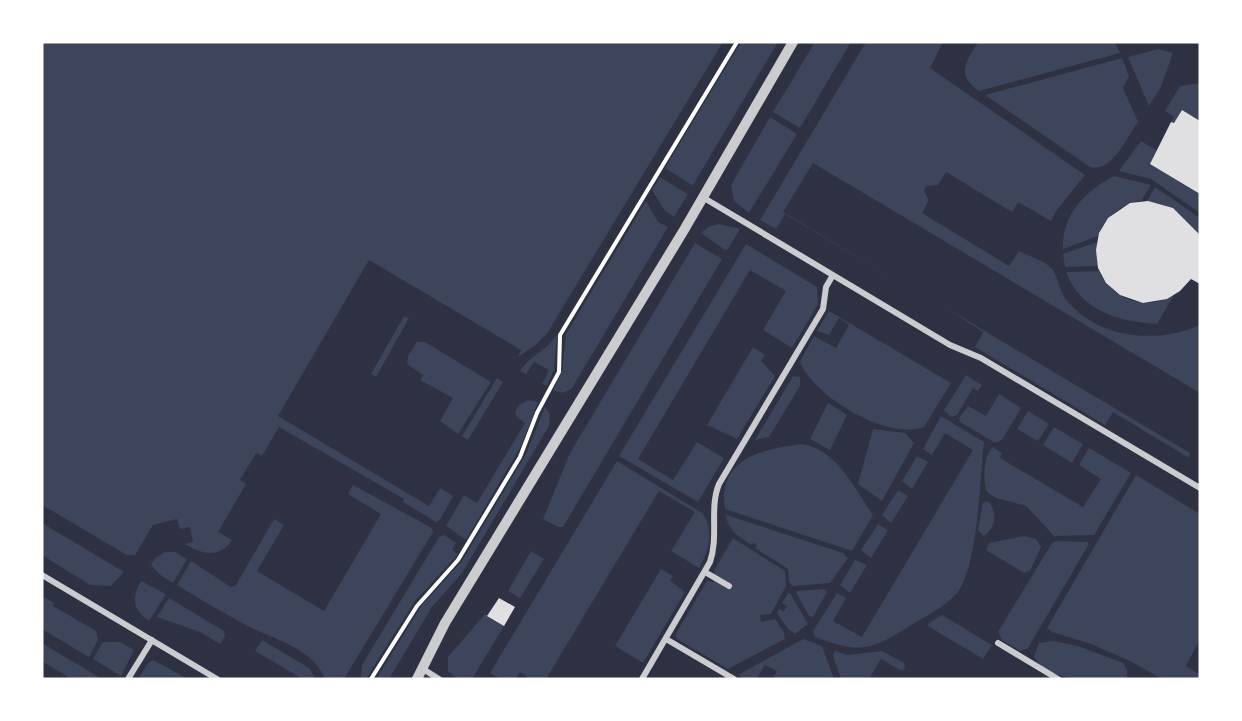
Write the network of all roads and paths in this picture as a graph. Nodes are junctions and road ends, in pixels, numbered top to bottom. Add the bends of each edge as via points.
1 (736, 42) edge
2 (793, 42) edge
3 (704, 198) junction
4 (833, 275) junction
5 (1200, 489) edge
6 (705, 572) junction
7 (42, 575) edge
8 (729, 586) dead end
9 (666, 639) junction
10 (152, 640) junction
11 (998, 643) dead end
12 (420, 674) edge
13 (128, 679) edge
14 (218, 679) edge
15 (371, 679) edge
16 (439, 679) edge
17 (642, 679) edge
18 (734, 679) edge
19 (1058, 679) edge

1 - 15 path via 561,335 559,372 537,412 520,457 458,560 414,610
2 - 3 street
3 - 4 street
3 - 12 street via 512,509 445,623
4 - 5 street
4 - 6 street via 826,287 823,309 717,488 716,540
6 - 8 street
6 - 9 street
7 - 10 street
9 - 17 street
9 - 18 street
10 - 13 street
10 - 14 street
11 - 19 street
12 - 16 street

